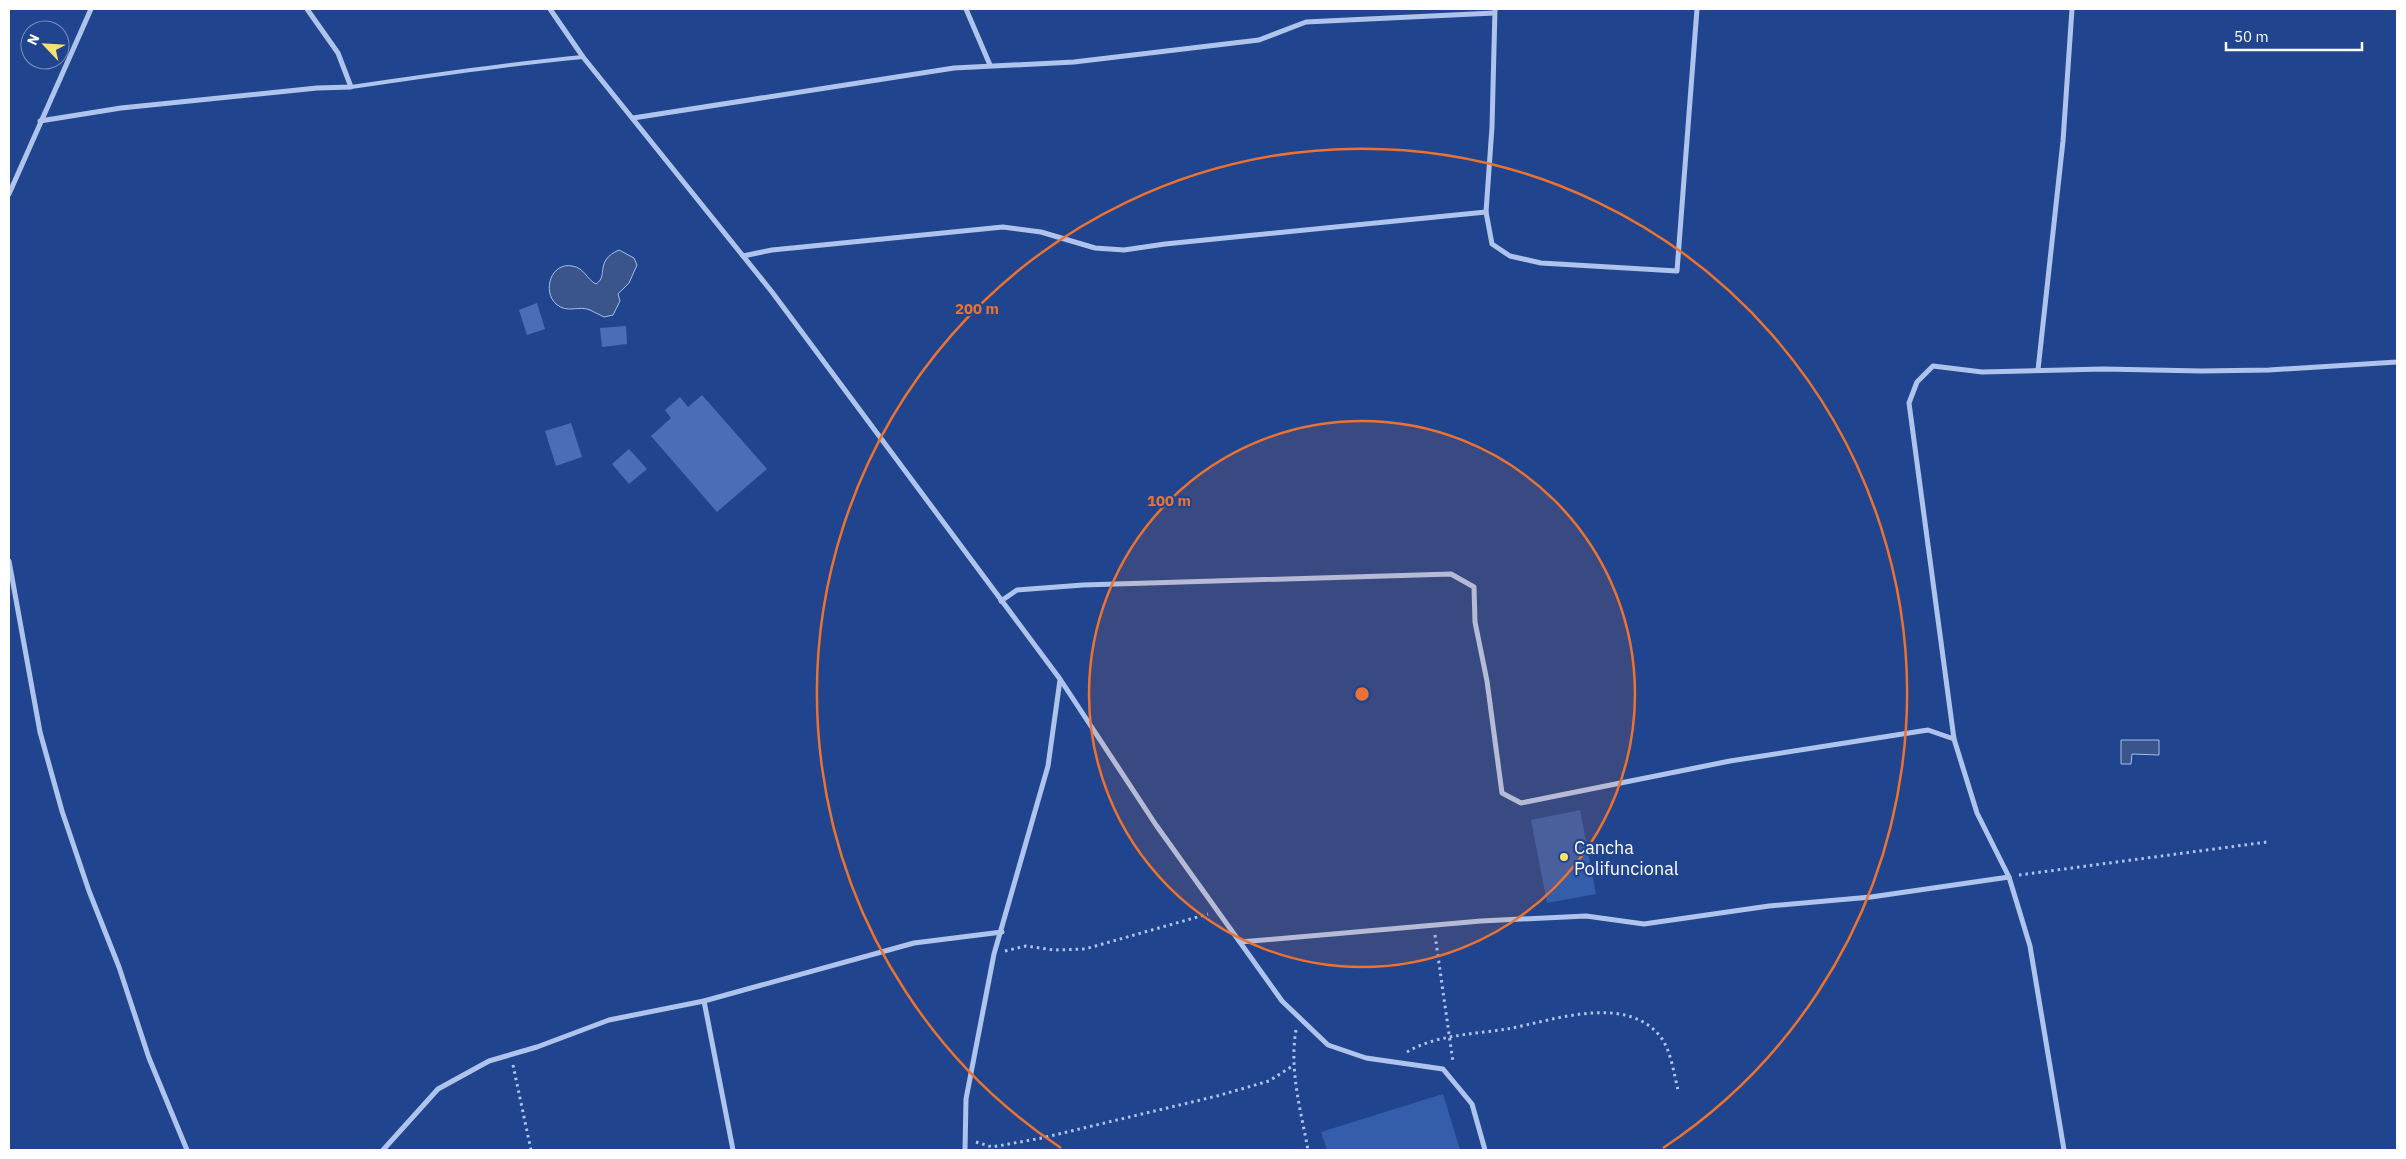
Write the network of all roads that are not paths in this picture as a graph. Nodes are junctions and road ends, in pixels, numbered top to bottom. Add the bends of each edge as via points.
1 (91, 9) edge
2 (307, 9) edge
3 (550, 9) edge
4 (966, 9) edge
5 (1697, 9) edge
6 (2072, 9) edge
7 (1494, 11) edge
8 (583, 56) junction
9 (990, 65) junction
10 (351, 87) junction
11 (632, 118) junction
12 (40, 121) junction
13 (9, 193) edge
14 (1486, 212) junction
15 (743, 256) junction
16 (2397, 362) edge
17 (2038, 370) junction
18 (9, 561) edge
19 (1002, 601) junction
20 (1060, 679) junction
21 (1954, 739) junction
22 (2009, 877) junction
23 (1002, 932) junction
24 (1240, 942) junction
25 (704, 1001) junction
26 (187, 1150) edge
27 (383, 1150) edge
28 (733, 1150) edge
29 (965, 1150) edge
30 (1485, 1150) edge
31 (2064, 1150) edge

1 - 12 street
2 - 10 street via 338,53
3 - 8 street
4 - 9 street
5 - 14 street via 1677,271 1542,263 1510,256 1492,244
6 - 17 street via 2062,151
7 - 9 street via 1306,22 1259,40 1074,62
7 - 14 street via 1492,127
8 - 10 lane via 501,64 468,72
8 - 11 street
9 - 11 street via 885,77
10 - 12 street via 121,108
11 - 15 street
12 - 13 street
14 - 15 street via 1124,250 1095,248 1040,232 1003,227 772,250
15 - 19 street
16 - 17 street via 2269,370
17 - 21 street via 1982,372 1933,366 1917,382 1909,404
18 - 26 street via 40,732 62,811 149,1058
19 - 20 street
19 - 21 street via 1017,590 1083,585 1451,574 1474,587 1475,622 1487,681 1502,793 1521,803 1730,761 1928,730
20 - 23 street via 1048,766
20 - 24 street via 1156,825
21 - 22 street via 1977,813
22 - 24 street via 1644,924 1586,916
22 - 31 street via 2030,946
23 - 25 street via 914,943
23 - 29 street via 994,954 966,1099
24 - 30 street via 1282,1001 1328,1045 1366,1058 1442,1069 1472,1104
25 - 27 street via 609,1020 489,1061 438,1089
25 - 28 street

